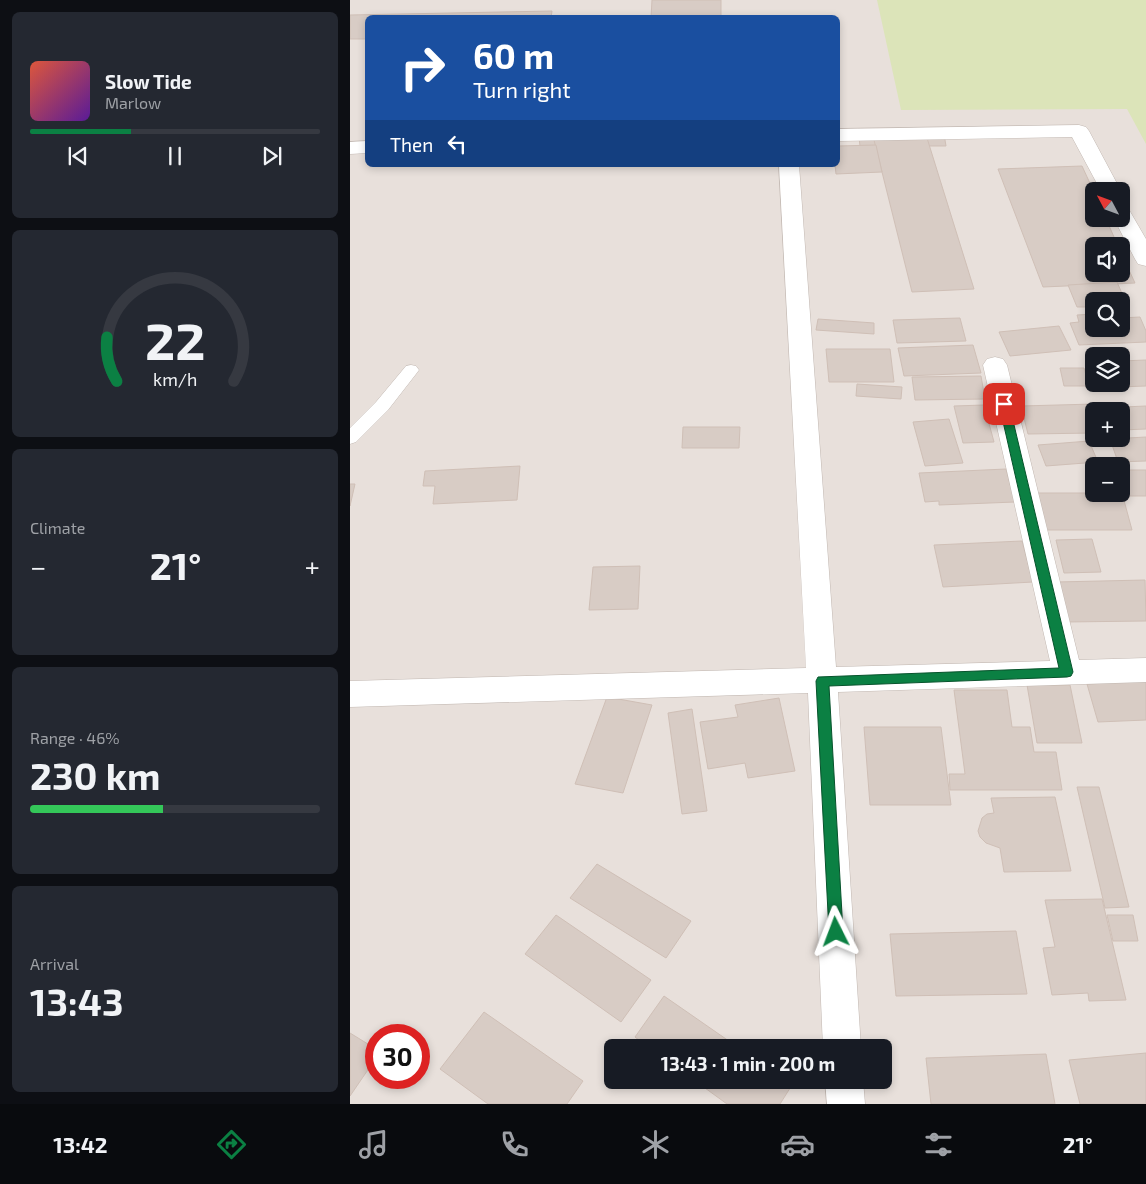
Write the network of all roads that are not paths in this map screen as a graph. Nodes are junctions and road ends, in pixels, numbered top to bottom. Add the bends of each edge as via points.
1 (840, 135) edge
2 (365, 147) edge
3 (350, 148) edge
4 (789, 167) edge
5 (1105, 182) edge
6 (1130, 228) edge
7 (1146, 259) edge
8 (995, 365) dead end
9 (411, 370) dead end
10 (350, 438) edge
11 (1146, 670) edge
12 (1067, 672) junction
13 (822, 681) junction
14 (350, 694) edge
15 (842, 1039) edge
16 (845, 1089) edge
17 (846, 1104) edge

1 - 5 street via 1079,131
2 - 3 street
4 - 13 street
6 - 7 street
8 - 12 street
9 - 10 lane
11 - 12 street
12 - 13 street
13 - 14 street
13 - 15 street
16 - 17 street

